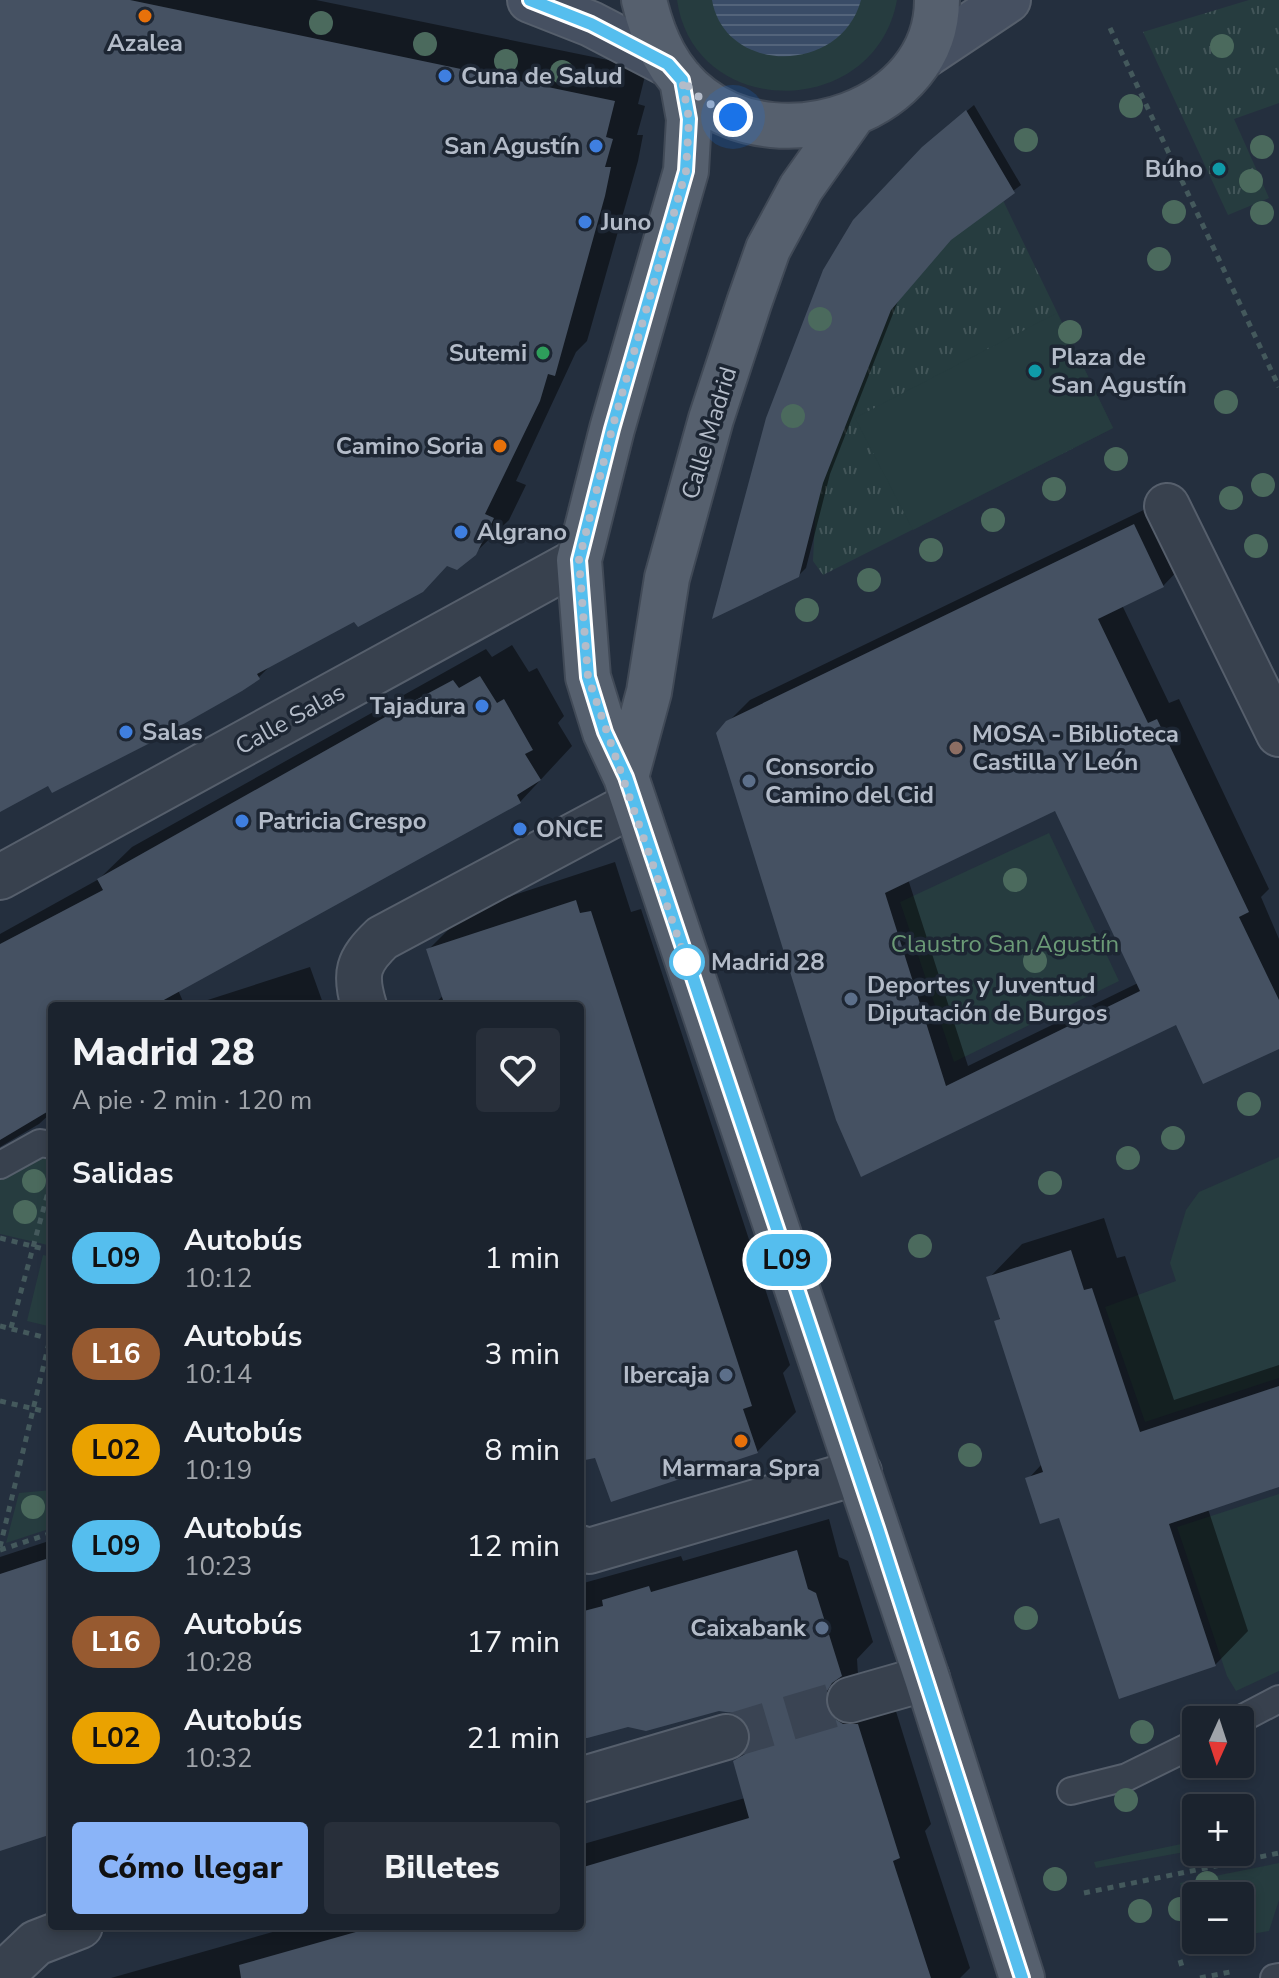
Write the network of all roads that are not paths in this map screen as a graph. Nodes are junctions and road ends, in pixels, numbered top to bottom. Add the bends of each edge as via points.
1 (530, 0) edge
2 (644, 0) edge
3 (937, 0) edge
4 (1008, 0) edge
5 (924, 56) junction
6 (675, 72) junction
7 (854, 113) junction
8 (1167, 506) dead end
9 (579, 560) junction
10 (1279, 734) edge
11 (629, 790) junction
12 (0, 877) edge
13 (363, 1002) edge
14 (48, 1144) edge
15 (0, 1165) edge
16 (859, 1472) junction
17 (584, 1549) edge
18 (927, 1678) junction
19 (1279, 1699) edge
20 (850, 1700) tunnel mouth
21 (1254, 1712) edge
22 (726, 1737) tunnel mouth
23 (1182, 1750) edge
24 (584, 1779) edge
25 (1071, 1791) dead end
26 (70, 1930) edge
27 (0, 1977) edge
28 (1022, 1978) edge

1 - 6 main road via 591,24
2 - 6 main road via 651,32
3 - 5 main road via 937,18
4 - 5 main road
5 - 7 main road via 882,99
6 - 7 main road via 700,98 733,117 773,128 818,125
6 - 9 main road via 689,119 686,171
7 - 11 main road, Calle Madrid via 801,188 768,249 749,303 667,578
8 - 10 street
9 - 11 main road via 588,677
9 - 12 street, Calle Salas
11 - 13 street via 382,938 361,958 358,987
11 - 16 main road
14 - 15 lane via 40,1143
16 - 17 street
16 - 18 main road
18 - 20 street
18 - 28 main road
19 - 21 lane
22 - 24 street
23 - 25 lane via 1127,1777
26 - 27 street via 36,1943

